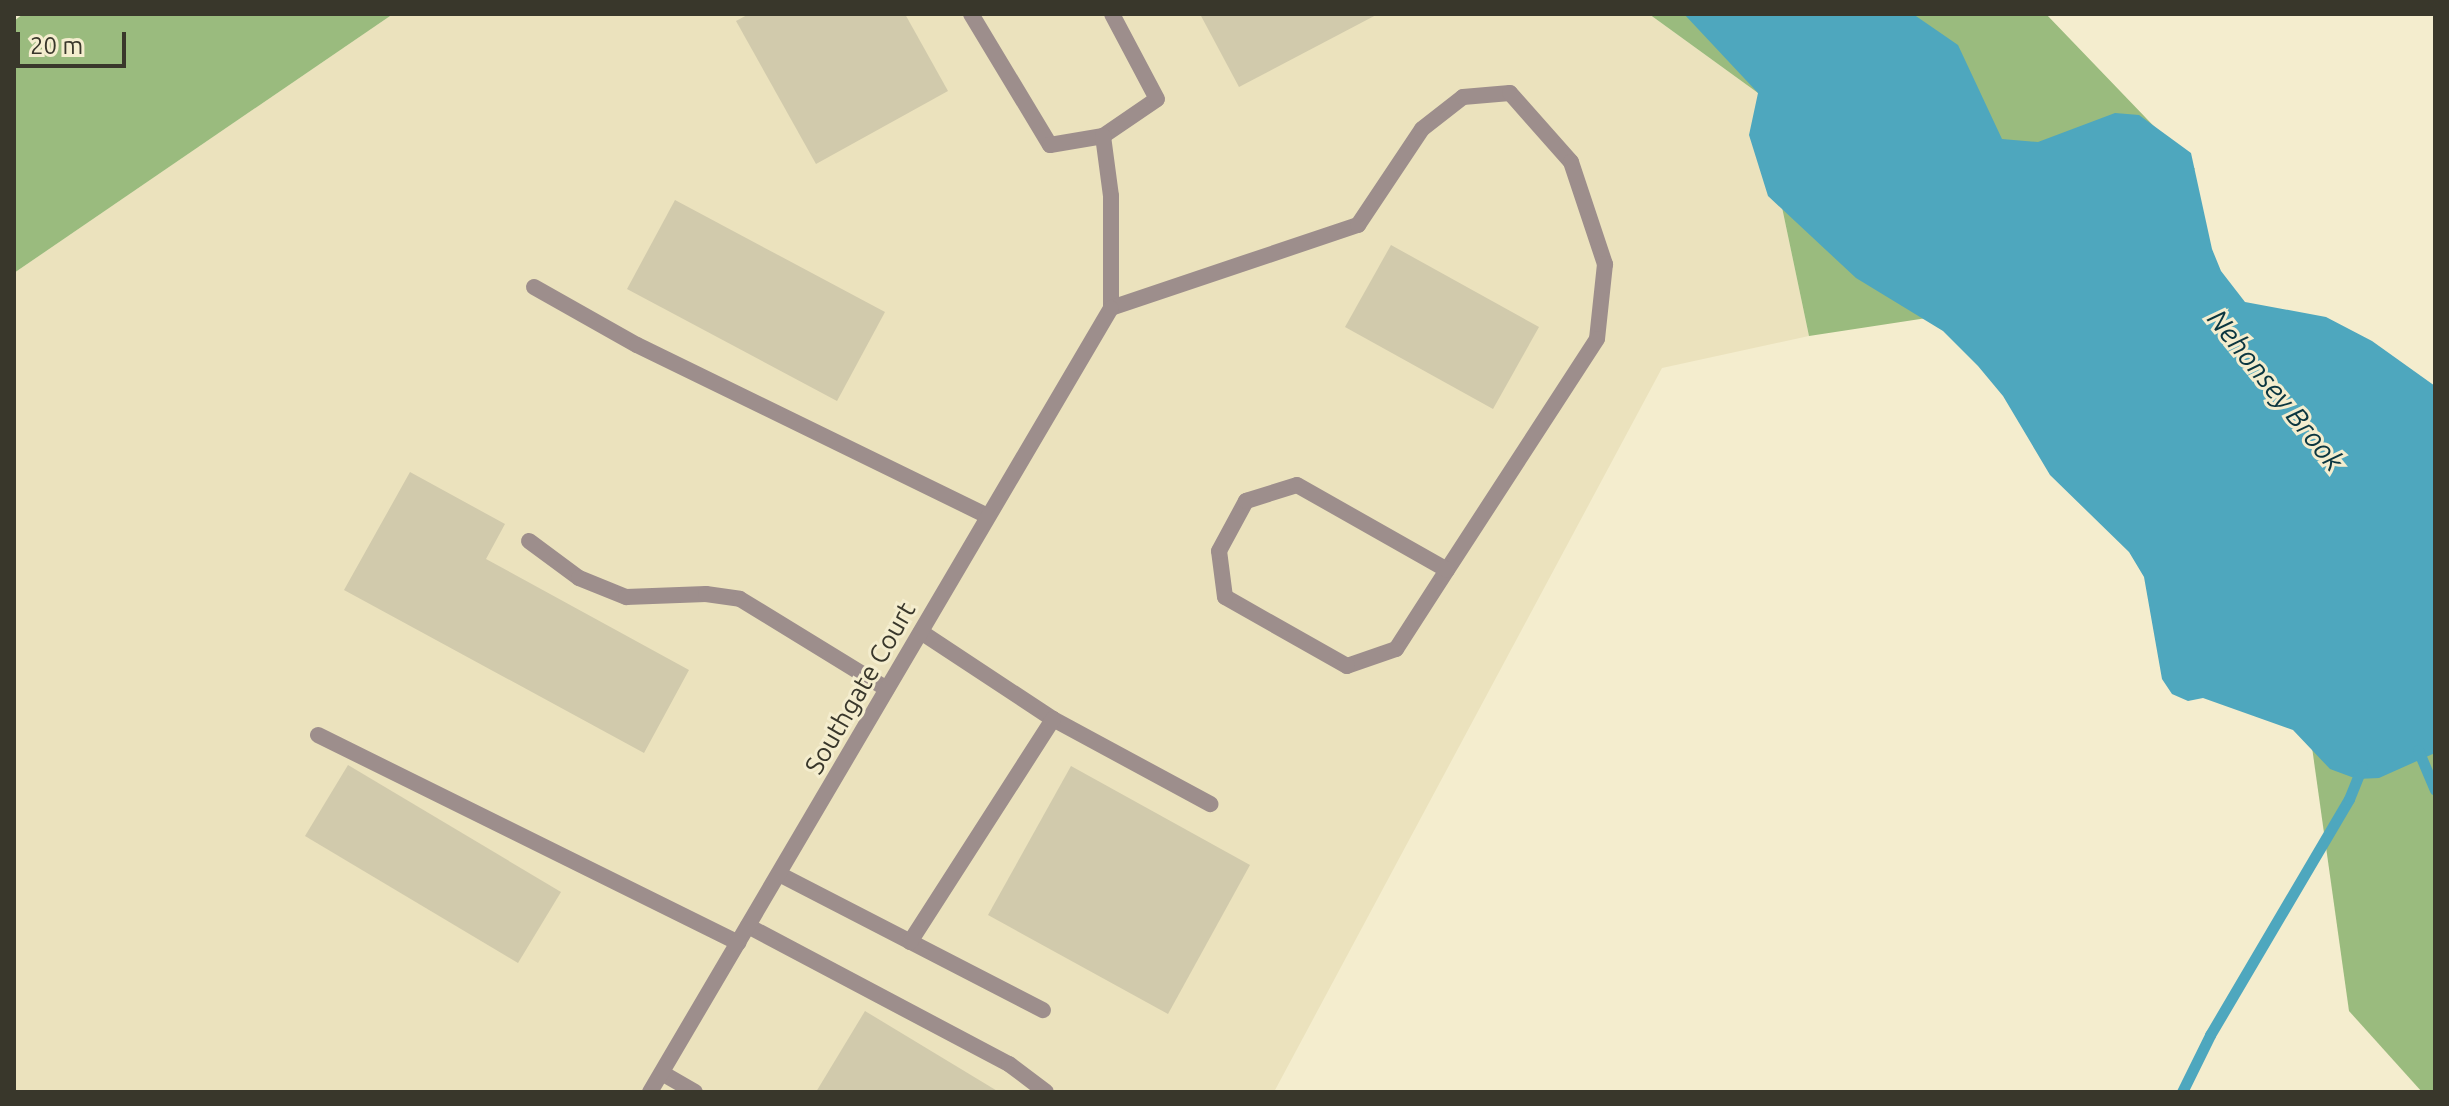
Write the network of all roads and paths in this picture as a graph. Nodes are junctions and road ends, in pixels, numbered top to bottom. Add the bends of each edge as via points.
1 (971, 14) edge
2 (1112, 14) edge
3 (1103, 136) junction
4 (534, 287) dead end
5 (1111, 308) junction
6 (988, 516) junction
7 (529, 541) dead end
8 (1447, 570) junction
9 (921, 632) junction
10 (887, 689) junction
11 (1053, 719) junction
12 (318, 735) dead end
13 (1210, 804) dead end
14 (779, 874) junction
15 (748, 926) junction
16 (910, 942) junction
17 (738, 943) junction
18 (1043, 1010) dead end
19 (662, 1073) junction
20 (650, 1092) edge
21 (695, 1092) edge
22 (1046, 1092) edge

1 - 3 street via 1050,145
2 - 3 street via 1157,99
3 - 5 street via 1111,196
4 - 6 street via 662,358
5 - 6 street, Southgate Court
5 - 8 street via 1358,225 1422,129 1463,97 1510,93 1571,162 1605,264 1597,339
6 - 9 street, Southgate Court
7 - 10 street via 579,578 626,597 706,594 740,599
8 - 8 street via 1396,649 1347,666 1225,597 1219,551 1246,501 1297,485
9 - 10 street, Southgate Court
9 - 11 street
10 - 14 street, Southgate Court
11 - 13 street
11 - 16 street
12 - 17 street
14 - 15 street, Southgate Court
14 - 16 street
15 - 17 street, Southgate Court
15 - 22 street via 1009,1064
16 - 18 street
17 - 19 street, Southgate Court
19 - 20 street, Southgate Court
19 - 21 street

